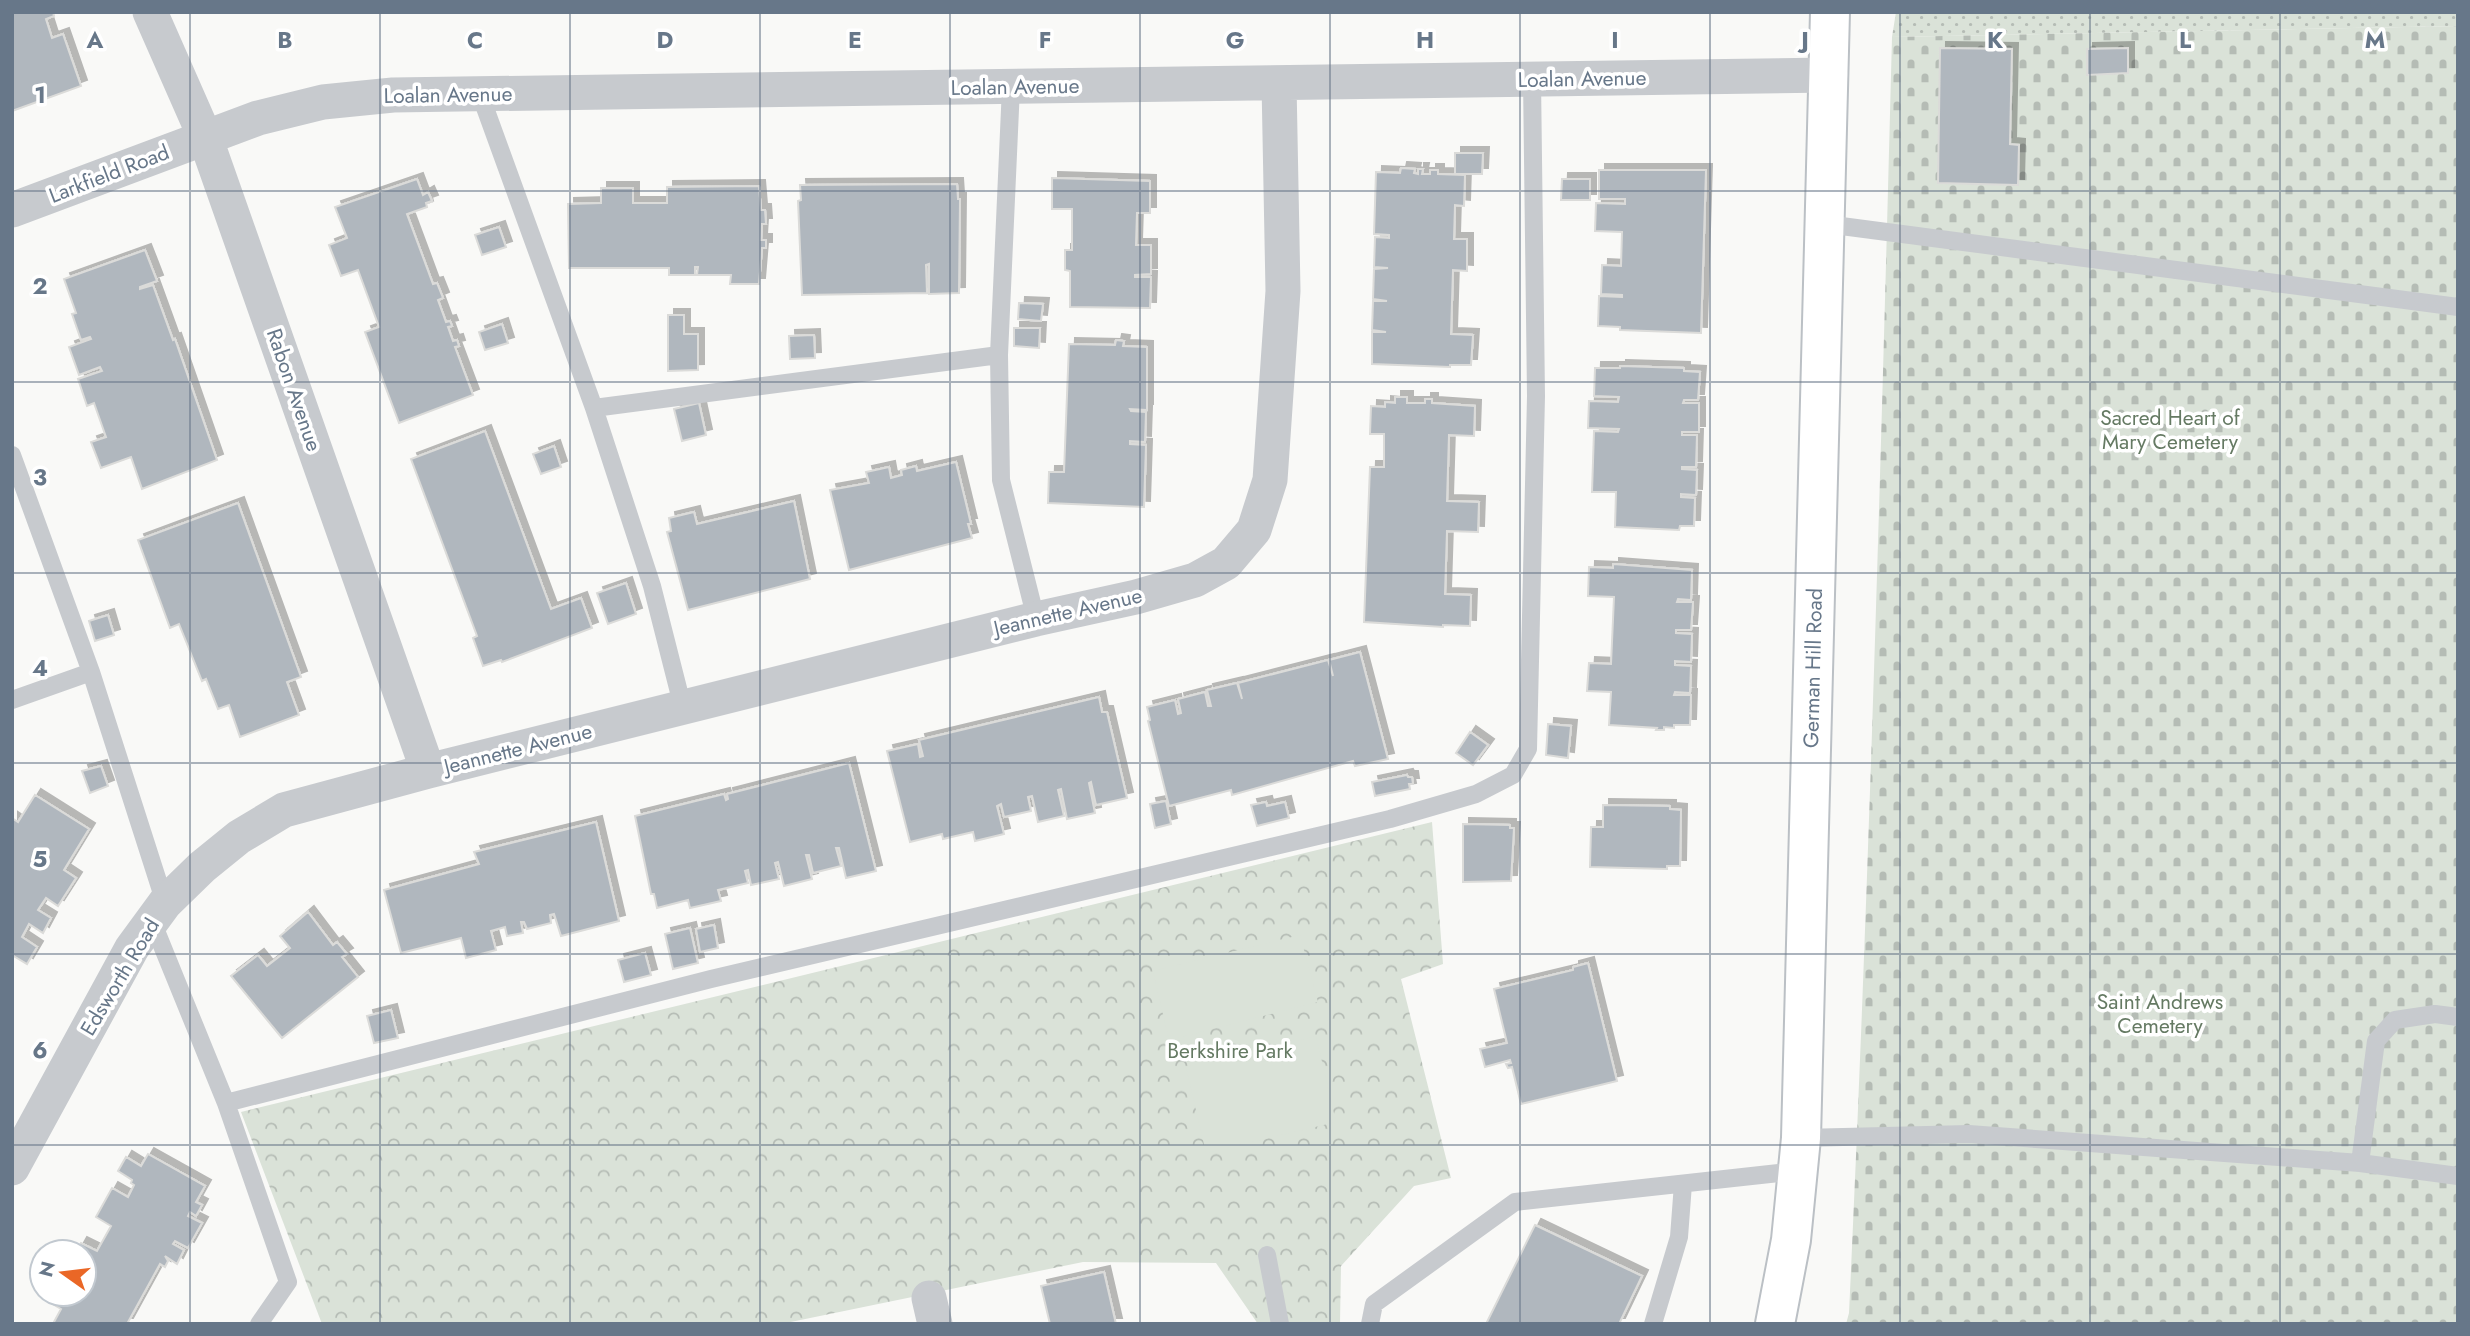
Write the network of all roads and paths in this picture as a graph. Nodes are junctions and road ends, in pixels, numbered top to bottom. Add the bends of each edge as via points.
1 (150, 12) edge
2 (1830, 12) edge
3 (1830, 75) junction
4 (1532, 79) junction
5 (1279, 83) junction
6 (1012, 87) junction
7 (480, 94) junction
8 (205, 137) junction
9 (12, 210) edge
10 (1826, 225) junction
11 (2458, 307) edge
12 (999, 355) junction
13 (594, 408) junction
14 (12, 455) edge
15 (1036, 619) junction
16 (91, 672) junction
17 (12, 700) edge
18 (682, 708) junction
19 (428, 771) junction
20 (159, 912) junction
21 (2458, 1017) edge
22 (226, 1102) junction
23 (1799, 1155) junction
24 (2360, 1163) junction
25 (12, 1168) edge
26 (2458, 1176) edge
27 (1683, 1184) junction
28 (1267, 1255) dead end
29 (259, 1324) edge
30 (1280, 1324) edge
31 (1370, 1324) edge
32 (1653, 1324) edge
33 (1774, 1324) edge

1 - 8 street, Rabon Avenue
2 - 3 street, German Hill Road
3 - 4 street, Loalan Avenue
3 - 10 street, German Hill Road
4 - 5 street, Loalan Avenue
4 - 22 lane via 1536,396 1528,749 1513,775 1476,794 1390,819 711,979
5 - 6 street, Loalan Avenue
5 - 15 street, Jeannette Avenue via 1283,291 1270,480 1254,530 1226,563 1195,580
6 - 7 street, Loalan Avenue
6 - 12 lane
7 - 8 street, Loalan Avenue via 323,102
7 - 13 lane
8 - 9 street, Larkfield Road
8 - 19 street, Rabon Avenue
10 - 11 lane
10 - 23 street, German Hill Road
12 - 13 lane
12 - 15 lane via 1001,480
13 - 18 lane via 652,586
14 - 16 lane
15 - 18 street, Jeannette Avenue
16 - 17 lane
16 - 20 lane
18 - 19 street, Jeannette Avenue
19 - 20 street, Edsworth Road via 284,810 239,837 202,867
20 - 22 lane
20 - 25 street, Edsworth Road via 132,948
21 - 24 lane via 2435,1014 2395,1020 2376,1041
22 - 29 lane via 288,1282
23 - 24 lane via 1969,1134
23 - 27 lane
23 - 33 street, German Hill Road via 1791,1240
24 - 26 lane
27 - 31 lane via 1515,1202 1374,1304
27 - 32 lane via 1679,1237
28 - 30 lane

